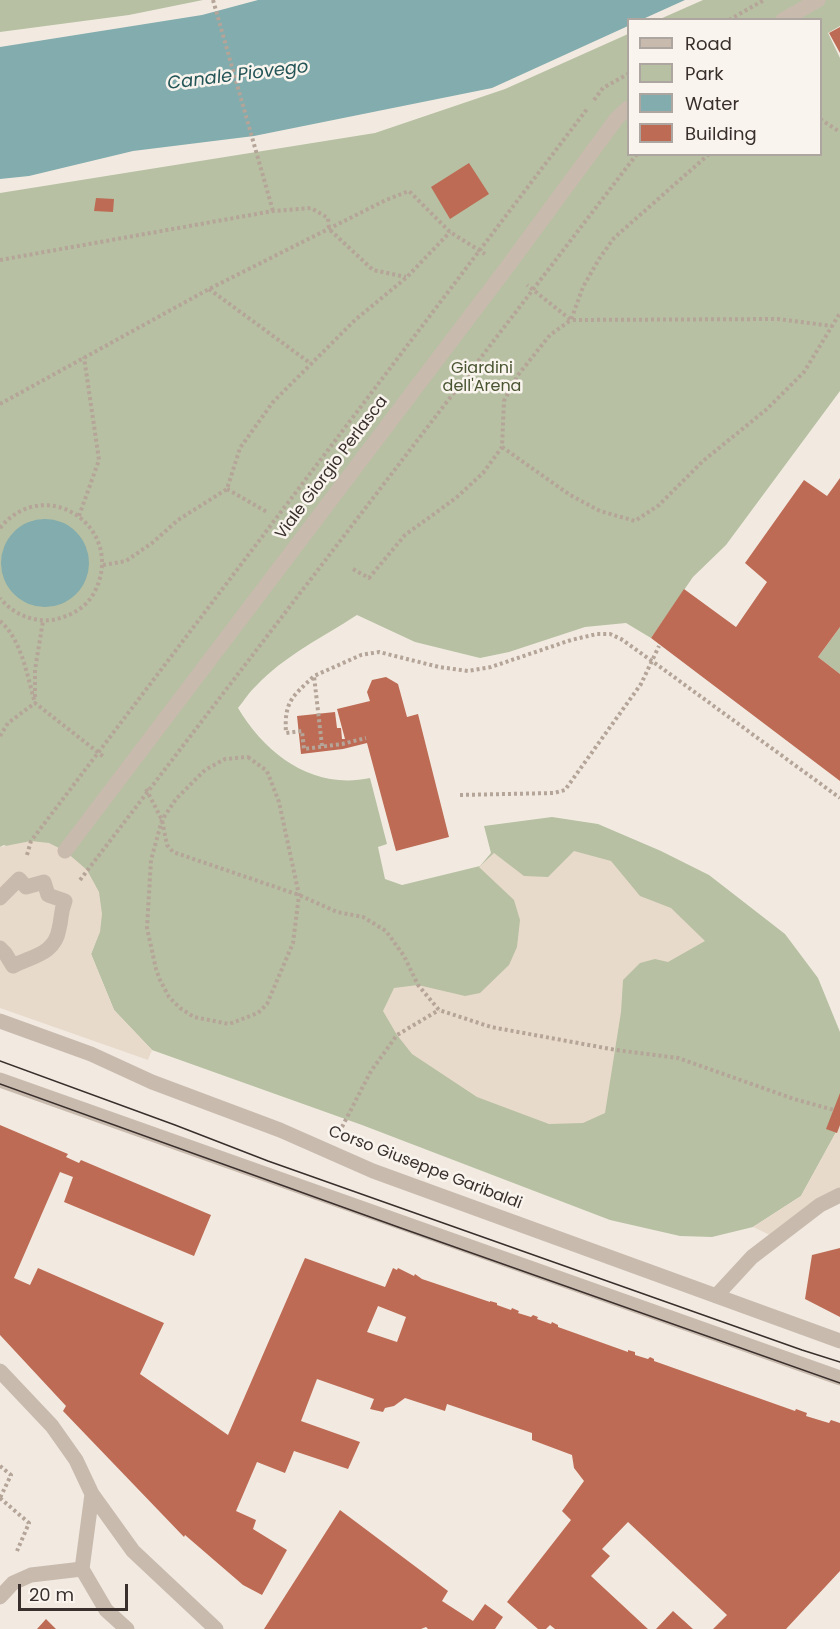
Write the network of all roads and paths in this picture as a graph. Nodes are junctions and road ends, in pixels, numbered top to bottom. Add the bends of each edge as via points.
1 (213, 0) edge
2 (765, 0) edge
3 (818, 0) edge
4 (733, 18) edge
5 (786, 18) edge
6 (627, 75) edge
7 (627, 109) edge
8 (822, 120) edge
9 (840, 132) edge
10 (635, 156) edge
11 (707, 156) edge
12 (273, 211) junction
13 (329, 229) junction
14 (450, 232) junction
15 (479, 249) junction
16 (0, 260) edge
17 (406, 277) junction
18 (209, 289) junction
19 (532, 289) junction
20 (840, 313) edge
21 (571, 320) junction
22 (832, 326) junction
23 (84, 357) junction
24 (310, 363) junction
25 (0, 404) edge
26 (502, 447) junction
27 (226, 489) junction
28 (267, 512) dead end
29 (79, 516) junction
30 (0, 528) edge
31 (103, 565) junction
32 (353, 569) dead end
33 (0, 598) edge
34 (0, 621) edge
35 (43, 621) junction
36 (659, 646) dead end
37 (651, 661) junction
38 (314, 676) junction
39 (35, 703) junction
40 (0, 736) edge
41 (366, 738) dead end
42 (322, 746) junction
43 (98, 752) junction
44 (125, 771) junction
45 (148, 791) junction
46 (460, 795) dead end
47 (840, 798) edge
48 (162, 820) junction
49 (31, 841) dead end
50 (65, 851) dead end
51 (87, 870) dead end
52 (299, 895) junction
53 (0, 898) edge
54 (0, 948) edge
55 (439, 1010) junction
56 (0, 1021) edge
57 (0, 1080) edge
58 (834, 1110) dead end
59 (342, 1127) dead end
60 (840, 1195) edge
61 (716, 1296) junction
62 (840, 1341) edge
63 (0, 1371) edge
64 (840, 1378) edge
65 (0, 1466) edge
66 (92, 1494) junction
67 (0, 1498) edge
68 (13, 1554) dead end
69 (82, 1569) junction
70 (0, 1597) edge
71 (127, 1629) edge
72 (216, 1629) edge

1 - 12 path
2 - 4 path
3 - 5 street
6 - 15 path via 603,88
7 - 44 street, Viale Giorgio Perlasca
8 - 9 path
10 - 19 path
11 - 21 path via 614,238 584,287
12 - 13 path via 311,208 328,218
12 - 16 path
13 - 14 path via 409,191
13 - 17 path via 373,270
13 - 18 path
14 - 15 path
14 - 17 path
15 - 43 path
17 - 24 path
18 - 23 path
18 - 24 path
19 - 21 path
19 - 45 path
20 - 22 path
21 - 22 path via 778,319
21 - 26 path via 544,341 518,375 504,401
22 - 26 path via 804,372 767,409 659,505 635,521 600,512
23 - 25 path
23 - 29 path via 99,460
24 - 27 path via 273,402 240,448
26 - 32 path via 483,473 456,498 405,535 369,578
27 - 28 path
27 - 31 path via 126,561
29 - 30 path via 62,507 42,505 23,509
29 - 31 path via 93,530
31 - 35 path via 91,599 69,615
33 - 35 path via 24,617
34 - 39 path via 15,642
35 - 39 path via 35,670
36 - 37 path
37 - 38 path via 621,639 597,634 491,668 468,671 439,667 379,652
37 - 46 path via 641,684 566,790 554,794
37 - 47 path
38 - 42 path
38 - 42 path via 291,699 285,717 286,733 302,731 304,748
39 - 40 path via 8,723
39 - 43 path
41 - 42 path
43 - 44 path
43 - 49 path
44 - 45 path
44 - 50 street, Viale Giorgio Perlasca
45 - 48 path
45 - 51 path
48 - 52 path via 167,845 173,852
48 - 52 path via 176,799 205,770 225,759 248,757 267,771 279,802
48 - 52 path via 151,860 147,928 164,988 180,1008 194,1017 229,1024 258,1013 267,1004 294,943
52 - 55 path via 337,912 363,916 386,931 418,985
53 - 54 street via 19,879 26,887 44,882 48,896 65,901 57,939 49,949 13,966
55 - 58 path via 491,1027 678,1058
55 - 59 path via 397,1035 371,1071
56 - 61 street, Corso Giuseppe Garibaldi via 280,1130 373,1171
57 - 64 street
60 - 61 street via 820,1205 752,1257
61 - 62 street, Corso Giuseppe Garibaldi
63 - 66 street via 52,1426 76,1460
65 - 67 path via 10,1475
66 - 69 street
66 - 72 street via 133,1551
67 - 68 path via 29,1523
69 - 70 street via 31,1575 12,1583
69 - 71 street via 106,1610

